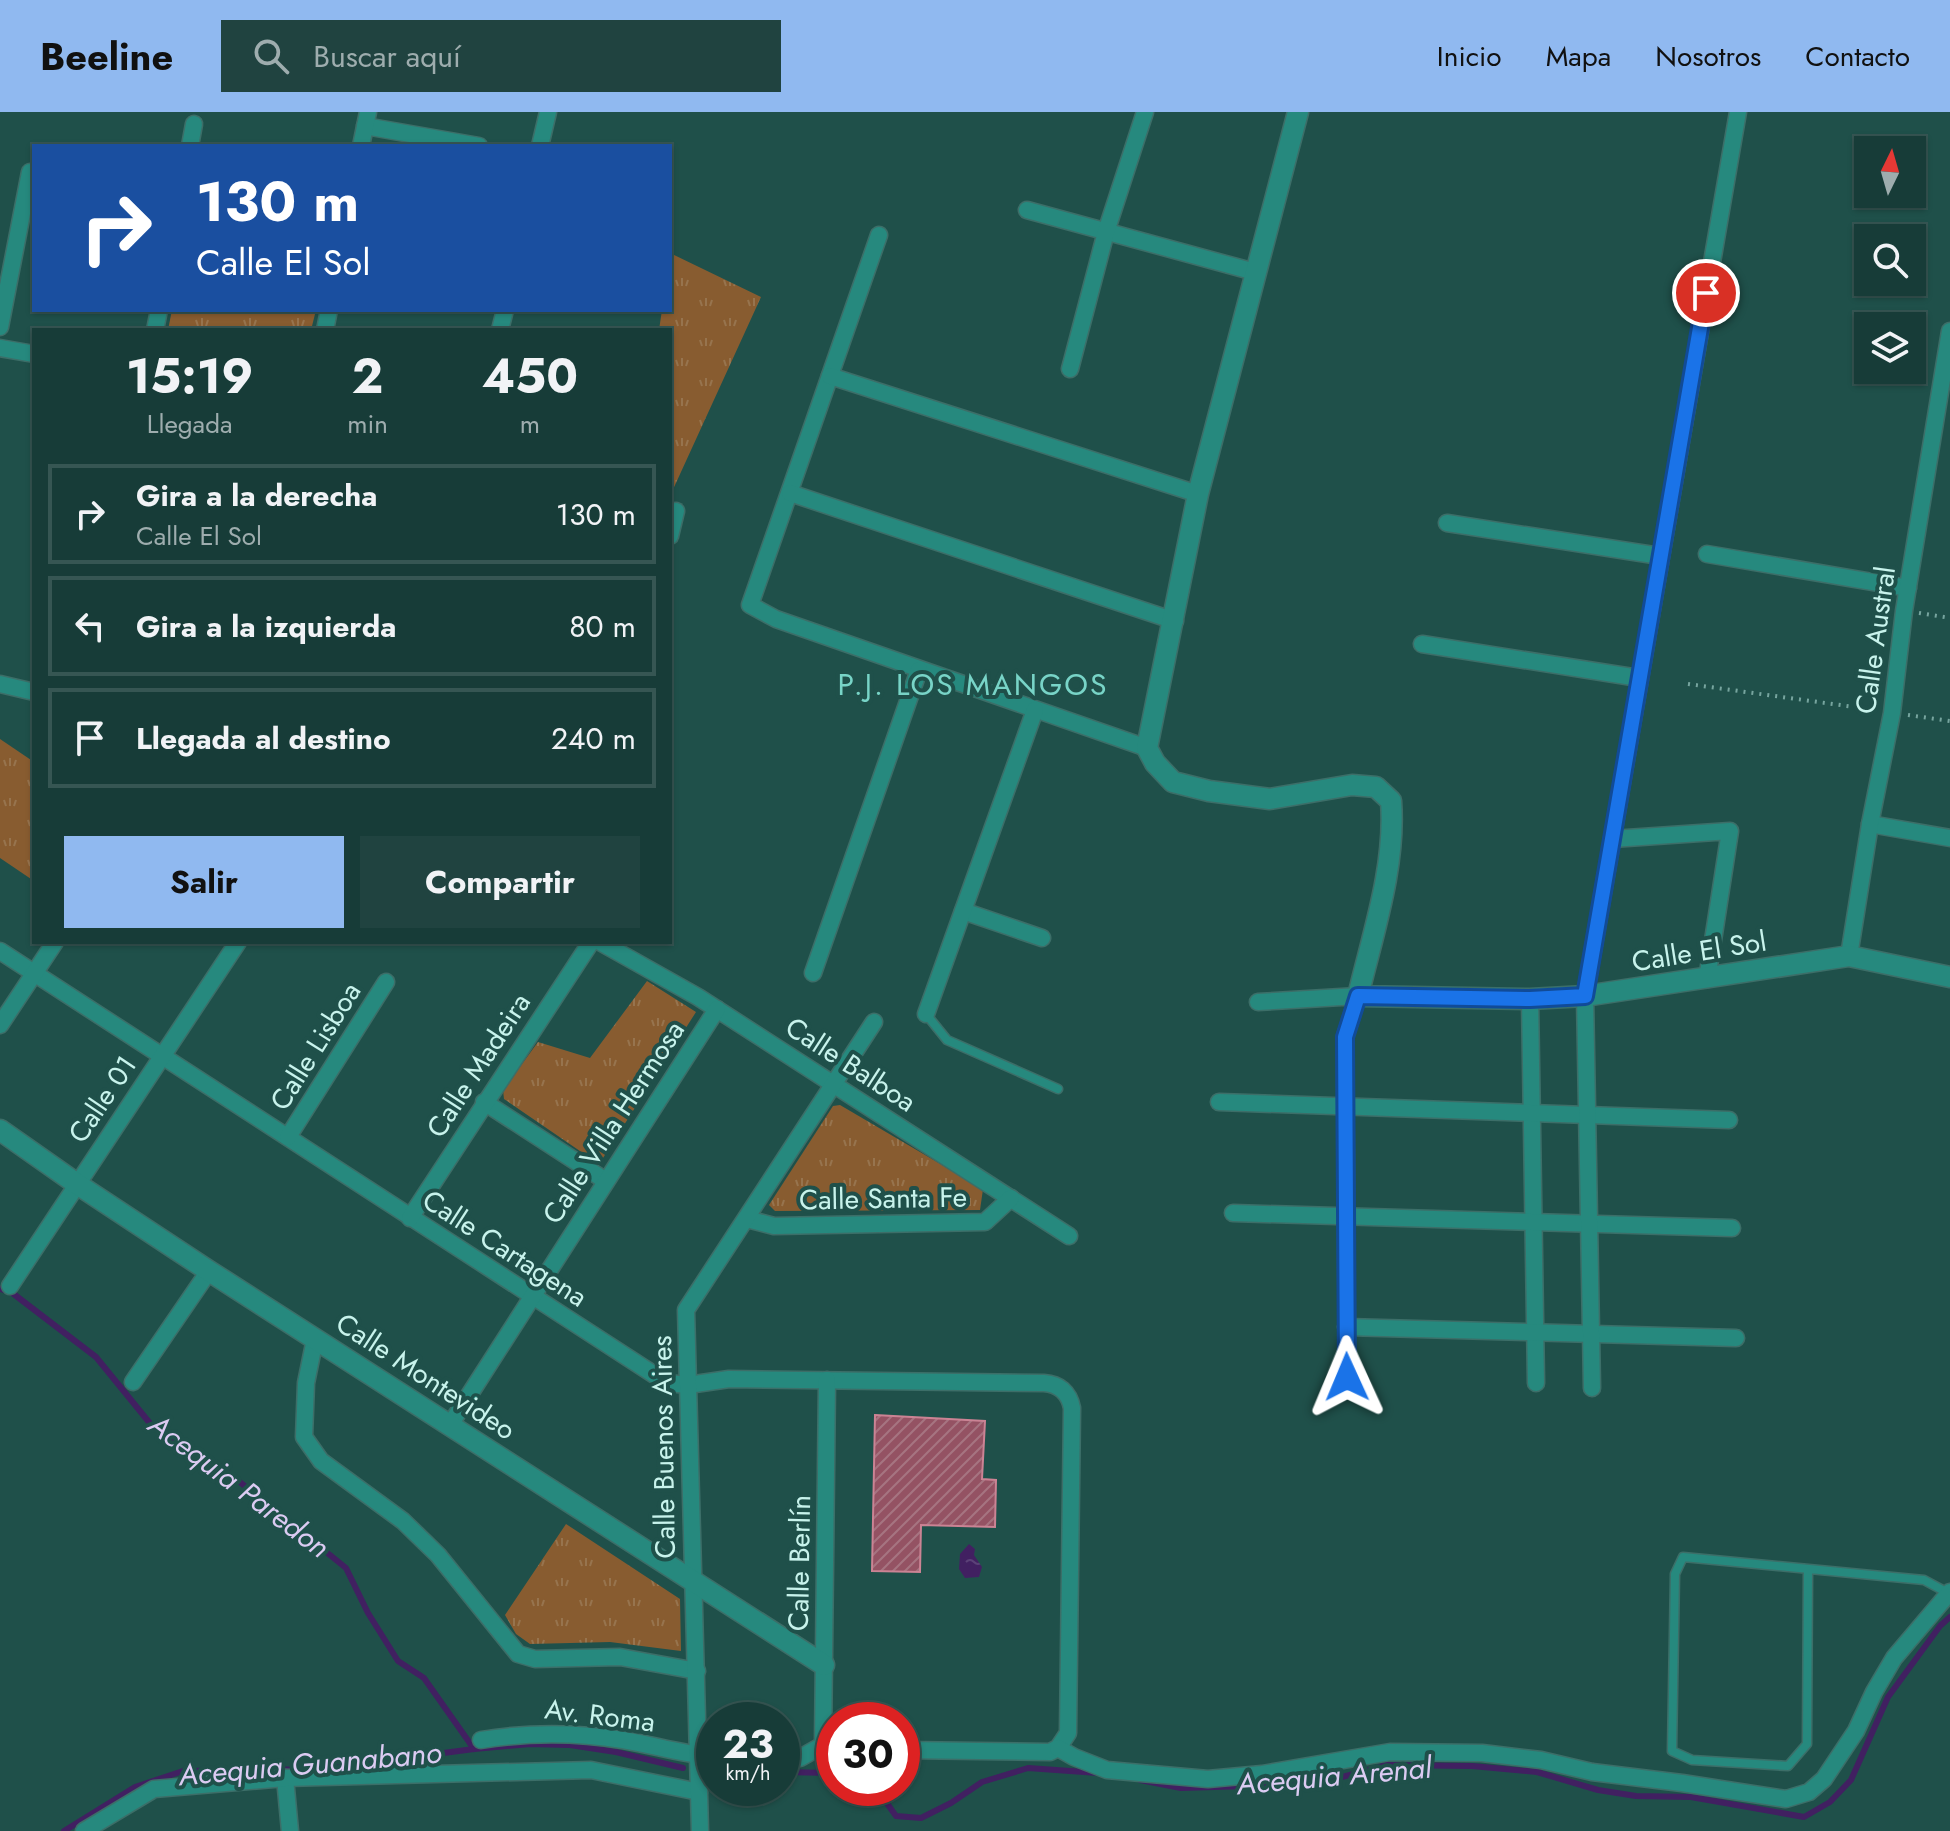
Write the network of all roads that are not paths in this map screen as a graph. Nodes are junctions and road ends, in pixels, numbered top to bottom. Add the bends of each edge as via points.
1 (548, 112) edge
2 (1145, 112) edge
3 (1298, 112) edge
4 (1738, 112) edge
5 (366, 119) edge
6 (194, 124) dead end
7 (190, 144) edge
8 (361, 144) edge
9 (471, 144) edge
10 (540, 144) edge
11 (30, 172) dead end
12 (1027, 210) dead end
13 (1106, 232) junction
14 (879, 235) dead end
15 (1255, 272) junction
16 (0, 327) edge
17 (1950, 331) edge
18 (0, 348) edge
19 (32, 354) edge
20 (1070, 369) dead end
21 (830, 376) junction
22 (790, 493) junction
23 (1198, 494) junction
24 (676, 511) dead end
25 (1447, 523) dead end
26 (672, 528) edge
27 (1707, 554) dead end
28 (1660, 556) junction
29 (1908, 588) junction
30 (1175, 621) junction
31 (1422, 644) dead end
32 (919, 670) junction
33 (1639, 678) junction
34 (0, 684) edge
35 (32, 692) edge
36 (1035, 710) junction
37 (1147, 748) junction
38 (1870, 824) junction
39 (1950, 838) edge
40 (1612, 839) junction
41 (963, 911) junction
42 (1042, 938) dead end
43 (54, 944) edge
44 (237, 944) edge
45 (590, 944) edge
46 (603, 944) edge
47 (0, 951) edge
48 (1849, 956) junction
49 (35, 972) junction
50 (813, 973) dead end
51 (1950, 977) edge
52 (1707, 979) junction
53 (386, 982) dead end
54 (1358, 996) junction
55 (1585, 996) junction
56 (1530, 999) junction
57 (1258, 1002) dead end
58 (717, 1009) junction
59 (926, 1014) joint
60 (874, 1022) dead end
61 (0, 1025) edge
62 (163, 1054) junction
63 (834, 1084) junction
64 (1058, 1089) dead end
65 (484, 1102) junction
66 (1219, 1102) dead end
67 (1345, 1108) junction
68 (1531, 1114) junction
69 (1588, 1116) junction
70 (1729, 1120) dead end
71 (0, 1130) edge
72 (288, 1137) junction
73 (606, 1181) junction
74 (77, 1184) junction
75 (1011, 1198) junction
76 (1233, 1213) dead end
77 (1346, 1217) junction
78 (410, 1218) junction
79 (747, 1219) junction
80 (1532, 1220) junction
81 (1590, 1222) junction
82 (1732, 1228) dead end
83 (1069, 1236) dead end
84 (209, 1271) junction
85 (10, 1286) dead end
86 (532, 1297) junction
87 (1346, 1327) junction
88 (1536, 1334) junction
89 (1591, 1334) junction
90 (1736, 1338) dead end
91 (315, 1339) junction
92 (1347, 1377) dead end
93 (827, 1380) junction
94 (133, 1382) dead end
95 (1536, 1383) dead end
96 (688, 1385) junction
97 (1592, 1388) dead end
98 (450, 1425) junction
99 (1808, 1569) junction
100 (692, 1580) junction
101 (1949, 1592) edge
102 (824, 1665) junction
103 (697, 1671) junction
104 (701, 1702) edge
105 (826, 1702) edge
106 (481, 1740) dead end
107 (920, 1750) edge
108 (1054, 1750) junction
109 (696, 1754) edge
110 (285, 1778) junction
111 (696, 1791) edge
112 (699, 1806) edge
113 (84, 1831) edge
114 (290, 1831) edge
115 (700, 1831) edge

1 - 10 street
2 - 13 street
3 - 15 street
4 - 28 street
5 - 8 street
5 - 9 street
6 - 7 street
11 - 16 street
12 - 13 street
13 - 15 street
13 - 20 street
14 - 21 street
15 - 23 street
17 - 29 street, Calle Austral
18 - 19 street
21 - 22 street
21 - 23 street
22 - 30 street
22 - 32 street via 750,605
23 - 30 street
24 - 26 street
25 - 28 street
27 - 29 street
28 - 33 street
29 - 38 street, Calle Austral via 1892,713
30 - 37 street
31 - 33 street
32 - 36 street
32 - 50 street
33 - 40 street
34 - 35 street
36 - 37 street
36 - 41 street
37 - 54 street via 1173,782 1209,791 1270,799 1352,785 1376,787 1391,801 1388,869
38 - 39 street
38 - 48 street, Calle Austral
40 - 52 street via 1730,831
40 - 55 street
41 - 42 street
41 - 59 street
43 - 49 street
44 - 62 street, Calle 01
45 - 65 street, Calle Madeira
46 - 58 street, Calle Balboa
47 - 49 street, Calle Cartagena
48 - 51 street, Calle El Sol
48 - 52 street, Calle El Sol
49 - 61 street
49 - 62 street, Calle Cartagena
52 - 55 street, Calle El Sol
53 - 72 street, Calle Lisboa
54 - 56 street, Calle El Sol
54 - 57 street
54 - 67 street via 1345,1037
55 - 56 street, Calle El Sol
55 - 69 street
56 - 68 street
58 - 63 street, Calle Balboa
58 - 73 street, Calle Villa Hermosa
59 - 64 lane via 947,1040
60 - 63 street, Calle Buenos Aires
62 - 72 street, Calle Cartagena
62 - 74 street, Calle 01
63 - 75 street, Calle Balboa
63 - 79 street, Calle Buenos Aires
65 - 73 street
65 - 78 street, Calle Madeira
66 - 67 street
67 - 68 street
67 - 77 street
68 - 69 street
68 - 80 street
69 - 70 street
69 - 81 street
71 - 74 street, Calle Montevideo
72 - 78 street, Calle Cartagena
73 - 86 street, Calle Villa Hermosa
74 - 84 street, Calle Montevideo
74 - 85 street, Calle 01
75 - 79 street, Calle Santa Fe via 985,1222 774,1226
75 - 83 street, Calle Balboa
76 - 77 street
77 - 80 street
77 - 87 street
78 - 86 street, Calle Cartagena
79 - 96 street, Calle Buenos Aires via 686,1310
80 - 81 street
80 - 88 street
81 - 82 street
81 - 89 street
84 - 91 street, Calle Montevideo
84 - 94 street
86 - 96 street, Calle Cartagena via 667,1383
86 - 98 street, Calle Villa Hermosa
87 - 88 street
87 - 92 street
88 - 89 street
88 - 95 street
89 - 90 street
89 - 97 street
91 - 98 street, Calle Montevideo
91 - 103 street via 306,1383 304,1437 321,1461 403,1521 438,1555 518,1654 535,1659 620,1657
93 - 96 street, Calle Cartagena via 729,1379
93 - 102 street, Calle Berlín
93 - 108 street, Calle Cartagena via 1044,1383 1065,1391 1072,1408 1068,1733
96 - 100 street, Calle Buenos Aires
98 - 100 street, Calle Montevideo
99 - 99 lane via 1683,1557 1675,1574 1672,1751 1692,1760 1788,1766 1807,1744
99 - 101 lane via 1924,1580
100 - 102 street, Calle Montevideo
100 - 103 street, Calle Buenos Aires
101 - 108 street via 1889,1665 1856,1731 1824,1779 1809,1792 1786,1799 1482,1753 1390,1752 1208,1779 1107,1770
102 - 105 street, Calle Berlín
103 - 104 street, Calle Buenos Aires
106 - 109 street, Av. Roma via 569,1734
107 - 108 street
110 - 111 street via 591,1770
110 - 113 street via 154,1789
110 - 114 street
112 - 115 street, Calle Buenos Aires

